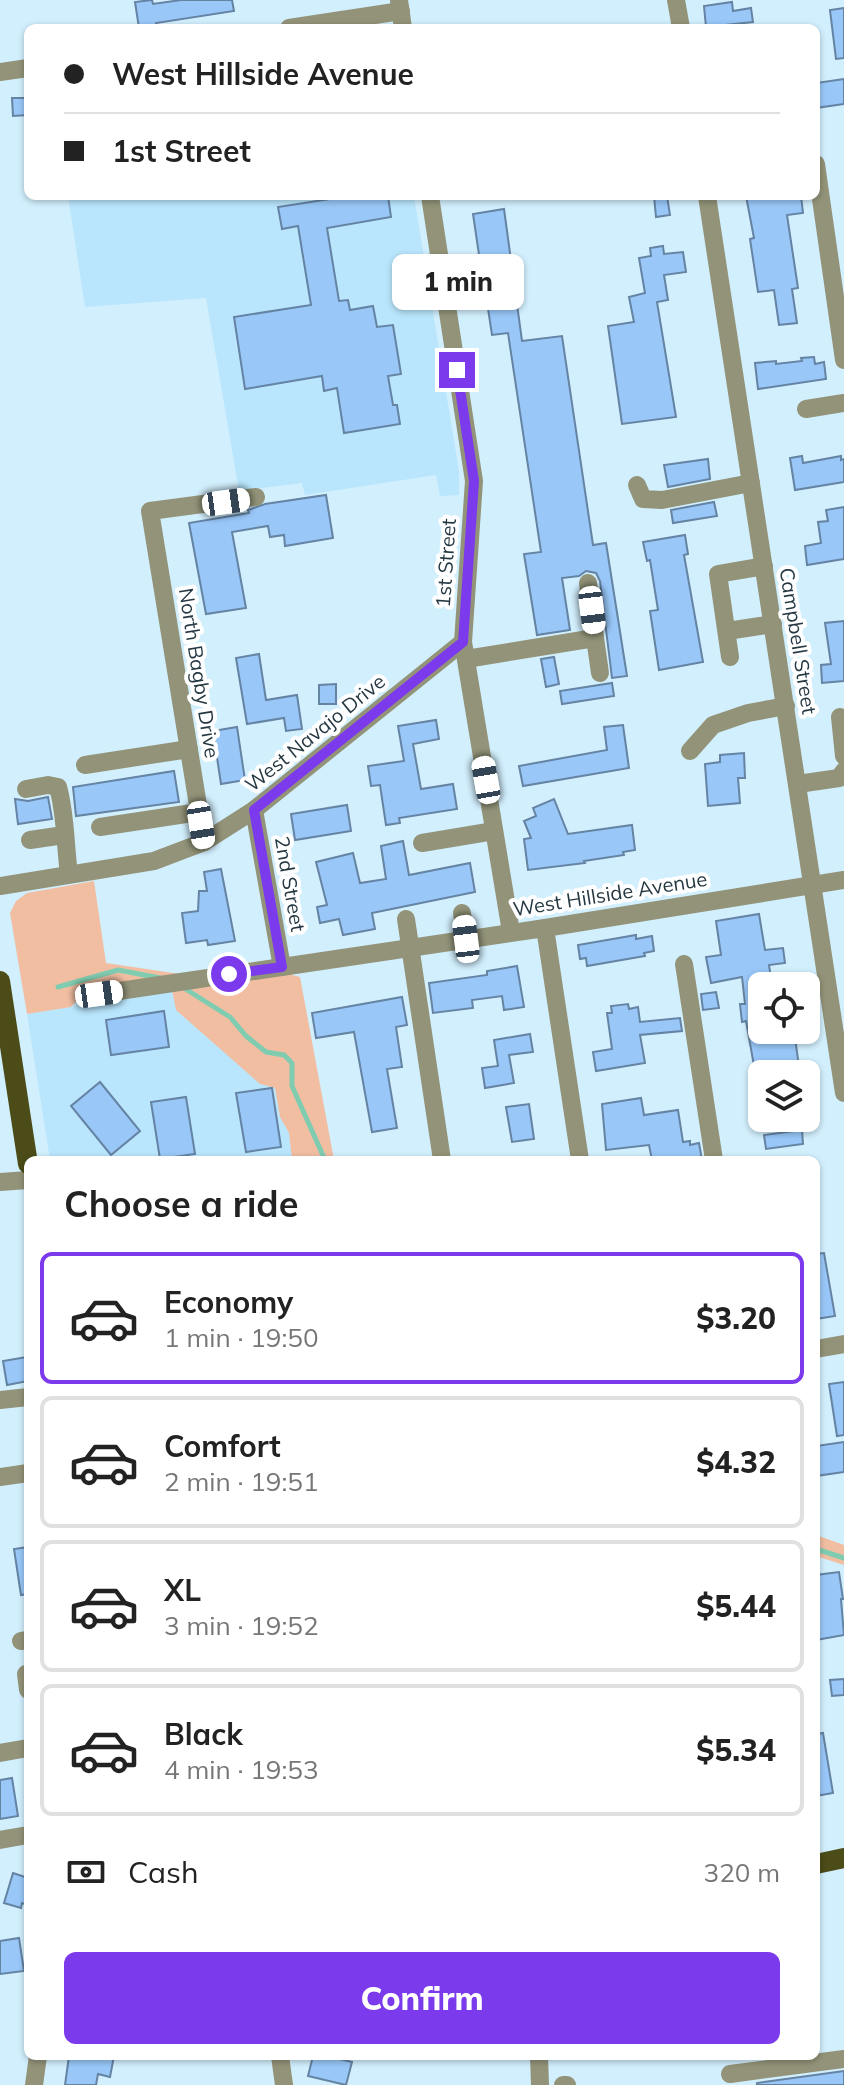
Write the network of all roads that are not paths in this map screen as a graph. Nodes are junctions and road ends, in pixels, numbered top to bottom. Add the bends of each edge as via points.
1 (676, 0) edge
2 (401, 13) edge
3 (319, 24) edge
4 (680, 24) edge
5 (24, 69) edge
6 (0, 72) edge
7 (820, 192) edge
8 (431, 200) edge
9 (708, 200) edge
10 (843, 352) edge
11 (844, 403) edge
12 (806, 409) dead end
13 (751, 483) junction
14 (637, 485) dead end
15 (256, 497) dead end
16 (764, 566) junction
17 (588, 583) dead end
18 (773, 624) junction
19 (727, 631) junction
20 (595, 638) junction
21 (464, 650) junction
22 (730, 657) dead end
23 (600, 673) dead end
24 (786, 706) junction
25 (840, 717) dead end
26 (189, 749) junction
27 (690, 751) dead end
28 (844, 756) edge
29 (85, 765) dead end
30 (844, 771) edge
31 (798, 784) junction
32 (26, 789) dead end
33 (254, 810) junction
34 (199, 812) junction
35 (100, 827) dead end
36 (494, 831) junction
37 (64, 835) junction
38 (30, 840) dead end
39 (204, 842) junction
40 (422, 843) dead end
41 (69, 874) junction
42 (844, 880) edge
43 (813, 884) junction
44 (0, 886) edge
45 (462, 913) dead end
46 (406, 919) dead end
47 (545, 928) junction
48 (511, 932) junction
49 (466, 939) junction
50 (409, 948) junction
51 (684, 964) dead end
52 (282, 967) junction
53 (0, 981) edge
54 (99, 994) dead end
55 (844, 1093) edge
56 (27, 1156) edge
57 (441, 1156) edge
58 (579, 1156) edge
59 (713, 1156) edge
60 (24, 1180) edge
61 (0, 1182) edge
62 (844, 1344) edge
63 (820, 1348) edge
64 (24, 1397) edge
65 (0, 1400) edge
66 (24, 1474) edge
67 (0, 1477) edge
68 (24, 1749) edge
69 (0, 1753) edge
70 (24, 1836) edge
71 (0, 1840) edge
72 (844, 1858) edge
73 (820, 1863) edge
74 (844, 2059) edge
75 (37, 2060) edge
76 (281, 2060) edge
77 (539, 2060) edge
78 (730, 2072) edge
79 (34, 2085) edge
80 (284, 2085) edge
81 (540, 2085) edge

1 - 4 street
2 - 3 street
5 - 6 street
7 - 10 street
8 - 21 street, 1st Street via 474,481
9 - 13 street, Campbell Street
11 - 12 street
13 - 14 street via 662,500 643,499
13 - 16 street, Campbell Street
15 - 26 street, North Bagby Drive via 150,511
16 - 18 street, Campbell Street
16 - 19 street via 718,574
17 - 20 street
18 - 19 street
18 - 24 street, Campbell Street
19 - 22 street
20 - 21 street
20 - 23 street
21 - 33 street, West Navajo Drive
21 - 36 street, 1st Street
24 - 27 street via 713,725
24 - 31 street, Campbell Street
25 - 28 street
26 - 29 street
26 - 34 street, North Bagby Drive
30 - 31 street via 839,778
31 - 43 street, Campbell Street
32 - 37 street via 58,787
33 - 39 street, West Navajo Drive
33 - 52 street, 2nd Street
34 - 35 street
34 - 39 street, North Bagby Drive
36 - 40 street
36 - 48 street, 1st Street
37 - 38 street
37 - 41 street
39 - 41 street, West Navajo Drive via 154,861
41 - 44 street, West Navajo Drive
42 - 43 street, West Hillside Avenue
43 - 47 street, West Hillside Avenue
43 - 55 street, Campbell Street
45 - 49 street
46 - 50 street
47 - 48 street, West Hillside Avenue
47 - 58 street
48 - 49 street, West Hillside Avenue
49 - 50 street, West Hillside Avenue
50 - 52 street, West Hillside Avenue
50 - 57 street
51 - 59 street
52 - 54 street, West Hillside Avenue
53 - 56 main road
60 - 61 street
62 - 63 street
64 - 65 street
66 - 67 street
68 - 69 street
70 - 71 street
72 - 73 main road
74 - 78 street
75 - 79 street
76 - 80 street
77 - 81 street

